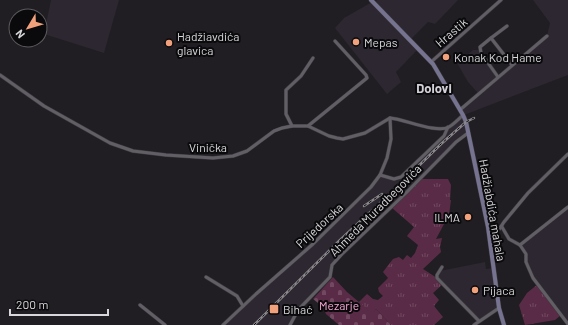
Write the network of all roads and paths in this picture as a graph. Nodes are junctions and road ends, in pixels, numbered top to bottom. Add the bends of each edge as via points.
1 (371, 0) edge
2 (501, 0) edge
3 (507, 26) dead end
4 (547, 36) dead end
5 (491, 38) junction
6 (336, 41) dead end
7 (314, 58) dead end
8 (431, 62) junction
9 (512, 65) junction
10 (0, 75) edge
11 (498, 77) junction
12 (461, 109) junction
13 (463, 115) junction
14 (390, 118) junction
15 (292, 126) junction
16 (308, 126) junction
17 (448, 127) junction
18 (468, 132) junction
19 (568, 154) edge
20 (380, 175) junction
21 (568, 207) edge
22 (502, 227) junction
23 (490, 237) junction
24 (520, 245) junction
25 (442, 267) dead end
26 (206, 277) dead end
27 (140, 305) dead end
28 (243, 306) junction
29 (499, 308) junction
30 (479, 321) junction
31 (568, 324) edge
32 (165, 325) edge
33 (223, 325) edge
34 (290, 325) edge
35 (474, 325) edge
36 (504, 325) edge

1 - 8 street, Hadžiabdića mahala
2 - 8 street, Hrastik
3 - 5 street
4 - 9 street
5 - 9 street
5 - 11 street via 480,50
6 - 16 street via 367,78
7 - 15 street via 301,76 286,90 286,114
8 - 12 street, Hadžiabdića mahala
9 - 11 street
10 - 15 street, Vinička via 66,120 110,143 133,151 166,156 226,158 243,153 277,129
11 - 12 street
12 - 13 street, Hadžiabdića mahala
13 - 17 street
13 - 18 street, Hadžiabdića mahala
14 - 16 street, Vinička via 369,131 343,139 329,136
14 - 17 street via 436,128
14 - 20 street, Prijedorska via 391,139
15 - 16 street, Vinička
17 - 20 street via 444,136 400,177 394,179
18 - 23 street, Hadžiabdića mahala
18 - 34 street, Ahmeda Muradbegovića via 342,254 332,265 330,277 298,310
19 - 22 street via 528,193
20 - 28 street, Prijedorska via 354,205
21 - 24 street
22 - 23 street
22 - 24 street via 509,239
23 - 29 street, Hadžiabdića mahala
24 - 31 street via 526,254 526,262 533,278
25 - 30 street via 437,278
26 - 28 street via 237,296
27 - 32 street
28 - 33 street, Prijedorska
29 - 30 street
29 - 36 street, Hadžiabdića mahala
30 - 35 street

